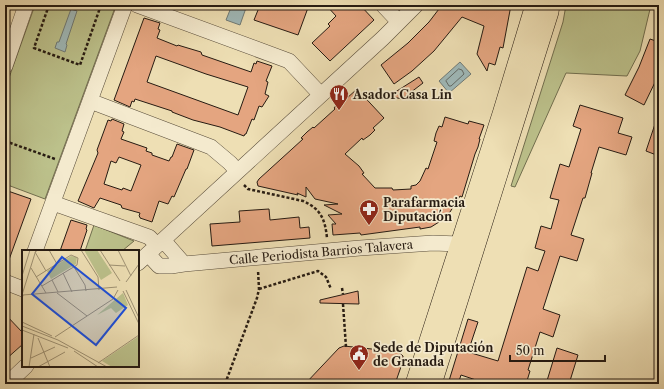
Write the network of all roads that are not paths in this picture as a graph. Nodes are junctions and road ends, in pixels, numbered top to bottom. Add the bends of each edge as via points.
1 (26, 5) edge
2 (125, 5) edge
3 (137, 5) edge
4 (383, 5) edge
5 (416, 5) edge
6 (535, 5) edge
7 (550, 5) edge
8 (399, 22) junction
9 (5, 66) edge
10 (321, 95) junction
11 (90, 101) junction
12 (237, 172) junction
13 (53, 203) junction
14 (467, 246) junction
15 (35, 250) edge
16 (152, 250) edge
17 (184, 264) junction
18 (5, 282) edge
19 (22, 287) edge
20 (25, 367) edge
21 (6, 384) edge
22 (415, 384) edge
23 (432, 384) edge

1 - 9 street
2 - 11 street
3 - 10 street via 289,61
4 - 8 street
5 - 8 street
6 - 14 main road
7 - 14 main road via 547,20
8 - 10 street
10 - 12 street
11 - 12 street via 211,147
11 - 13 street
12 - 16 street
13 - 15 street
13 - 16 street via 149,238
14 - 17 street, Calle Periodista Barrios Talavera via 433,243
14 - 22 main road
14 - 23 main road
16 - 17 street
16 - 17 street, Calle Periodista Barrios Talavera via 159,266
18 - 19 street
20 - 21 street

